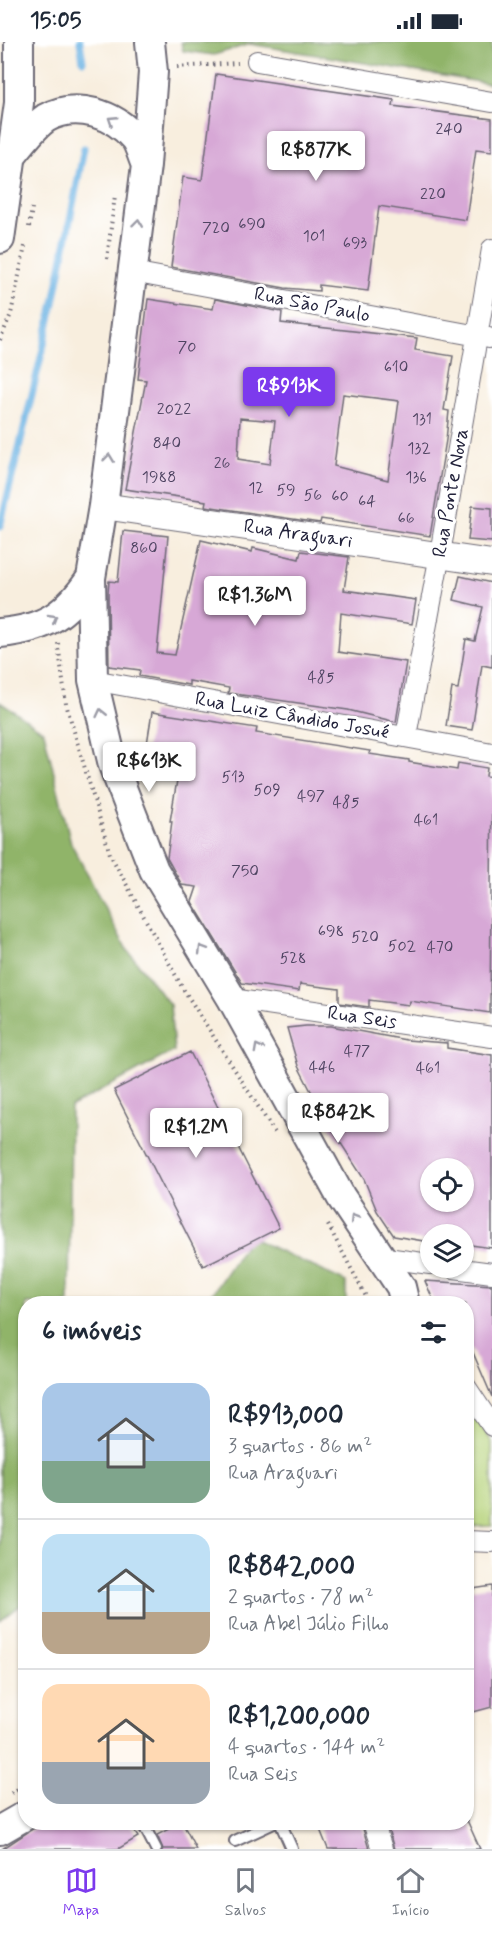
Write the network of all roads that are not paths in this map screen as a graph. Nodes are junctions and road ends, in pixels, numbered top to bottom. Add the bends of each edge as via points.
1 (19, 42) edge
2 (152, 55) edge
3 (257, 61) road end
4 (492, 102) edge
5 (11, 156) junction
6 (146, 165) junction
7 (13, 241) edge
8 (492, 249) edge
9 (119, 268) junction
10 (485, 337) edge
11 (103, 506) junction
12 (440, 554) junction
13 (492, 563) edge
14 (91, 578) junction
15 (0, 633) edge
16 (93, 680) junction
17 (406, 736) junction
18 (492, 753) edge
19 (232, 999) junction
20 (492, 1037) edge
21 (379, 1257) junction
22 (420, 1263) edge
23 (474, 1271) edge
24 (492, 1273) edge
25 (405, 1296) edge
26 (474, 1399) edge
27 (492, 1426) edge
28 (474, 1541) edge
29 (492, 1542) edge
30 (18, 1820) edge
31 (0, 1830) edge
32 (146, 1830) edge
33 (260, 1830) edge
34 (282, 1830) edge
35 (376, 1830) edge
36 (235, 1841) dead end
37 (156, 1849) edge
38 (292, 1849) edge
39 (382, 1849) edge

1 - 5 main road via 19,103
2 - 6 main road
3 - 4 street
6 -> 5 main road via 135,139 115,120 99,112 72,111 47,118
5 - 7 main road
9 -> 6 main road
8 - 10 street, Rua Ponte Nova
9 - 10 street, Rua São Paulo
11 -> 9 main road
10 - 12 street, Rua Ponte Nova
11 - 12 street, Rua Araguari
11 - 14 main road
12 - 13 street, Rua Araguari
12 - 17 street, Rua Ponte Nova
15 -> 14 main road via 24,631 51,620 75,602
14 - 16 main road
16 - 17 street, Rua Luiz Cândido Josué
19 -> 16 main road via 154,870 113,765
17 - 18 street, Rua Luiz Cândido Josué
19 - 20 street, Rua Seis
21 -> 19 main road via 330,1178
21 - 22 street
21 - 25 main road
23 - 24 street
26 - 27 street
28 - 29 street
30 - 31 main road
32 - 37 lane
33 - 36 lane
34 - 38 lane
35 - 39 street

